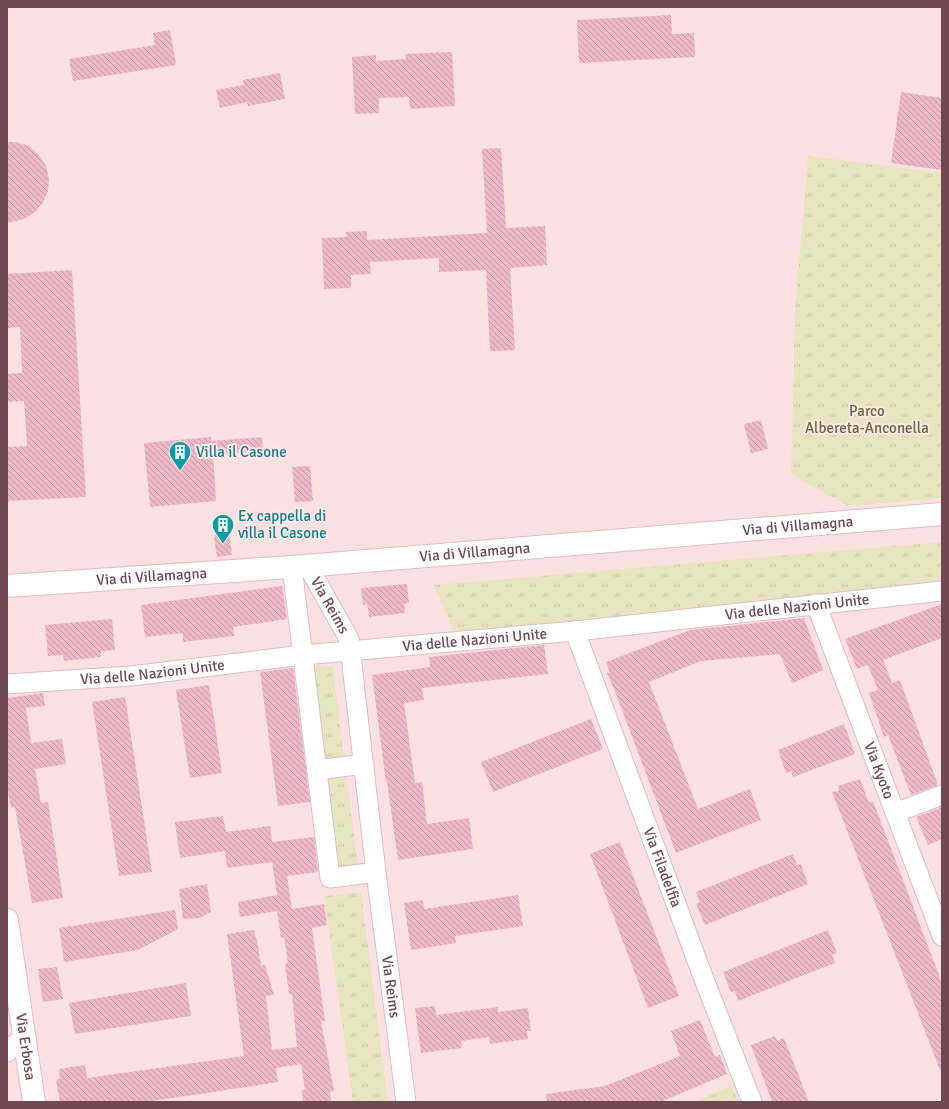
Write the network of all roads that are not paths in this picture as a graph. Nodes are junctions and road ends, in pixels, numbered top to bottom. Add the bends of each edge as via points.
1 (942, 514) edge
2 (300, 567) junction
3 (7, 586) edge
4 (942, 591) edge
5 (816, 604) junction
6 (575, 631) junction
7 (351, 652) junction
8 (303, 655) junction
9 (7, 684) edge
10 (364, 764) junction
11 (317, 770) junction
12 (942, 795) edge
13 (895, 813) junction
14 (376, 872) junction
15 (7, 920) edge
16 (942, 936) edge
17 (24, 1036) junction
18 (7, 1052) edge
19 (34, 1102) edge
20 (406, 1102) edge
21 (752, 1102) edge

1 - 2 main road, Via di Villamagna
2 - 3 main road, Via di Villamagna
2 - 7 street, Via Reims via 349,639
2 - 8 street, Via Reims
4 - 5 street, Via delle Nazioni Unite
5 - 6 street, Via delle Nazioni Unite
5 - 13 street, Via Kyoto
6 - 7 street, Via delle Nazioni Unite
6 - 21 street, Via Filadelfia
7 - 8 street, Via delle Nazioni Unite
7 - 10 street, Via Reims
8 - 9 street, Via delle Nazioni Unite via 131,676
8 - 11 street, Via Reims
10 - 11 street
10 - 14 street, Via Reims
11 - 14 street, Via Reims via 330,878
12 - 13 street
13 - 16 street, Via Kyoto
14 - 20 street, Via Reims
15 - 17 main road, Via Erbosa
17 - 18 street
17 - 19 main road, Via Erbosa

